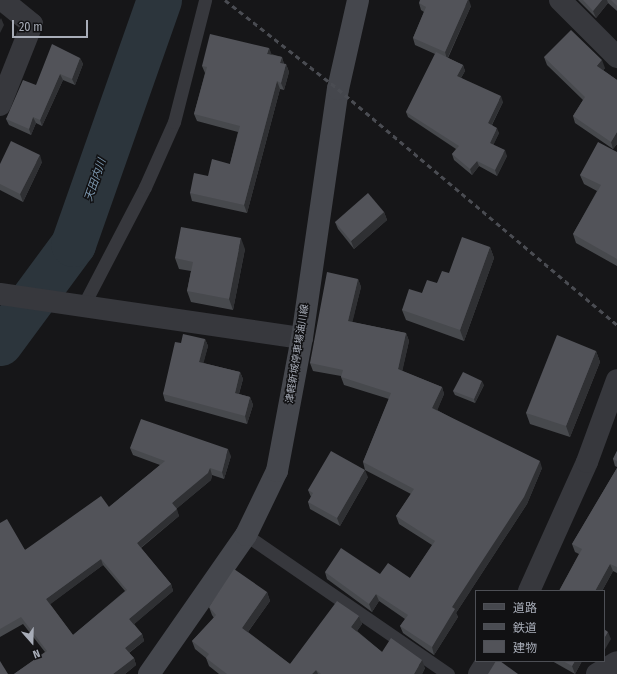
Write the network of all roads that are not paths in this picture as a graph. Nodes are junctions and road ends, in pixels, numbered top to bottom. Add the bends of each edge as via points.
1 (2, 0) edge
2 (205, 0) edge
3 (358, 0) edge
4 (560, 0) edge
5 (617, 57) edge
6 (0, 105) edge
7 (0, 294) edge
8 (78, 306) junction
9 (302, 338) junction
10 (617, 380) edge
11 (246, 535) junction
12 (529, 590) edge
13 (486, 662) edge
14 (617, 662) edge
15 (148, 674) edge
16 (448, 674) edge
17 (479, 674) edge
18 (597, 674) edge

1 - 6 street via 32,24
2 - 8 lane via 174,122 145,187
3 - 9 main road, 津軽新城停車場油川線 via 338,90
4 - 5 street
7 - 8 street
8 - 9 street
9 - 11 main road, 津軽新城停車場油川線 via 277,471
10 - 12 street via 587,462
11 - 15 main road, 津軽新城停車場油川線
11 - 16 lane
13 - 17 street
14 - 18 street

